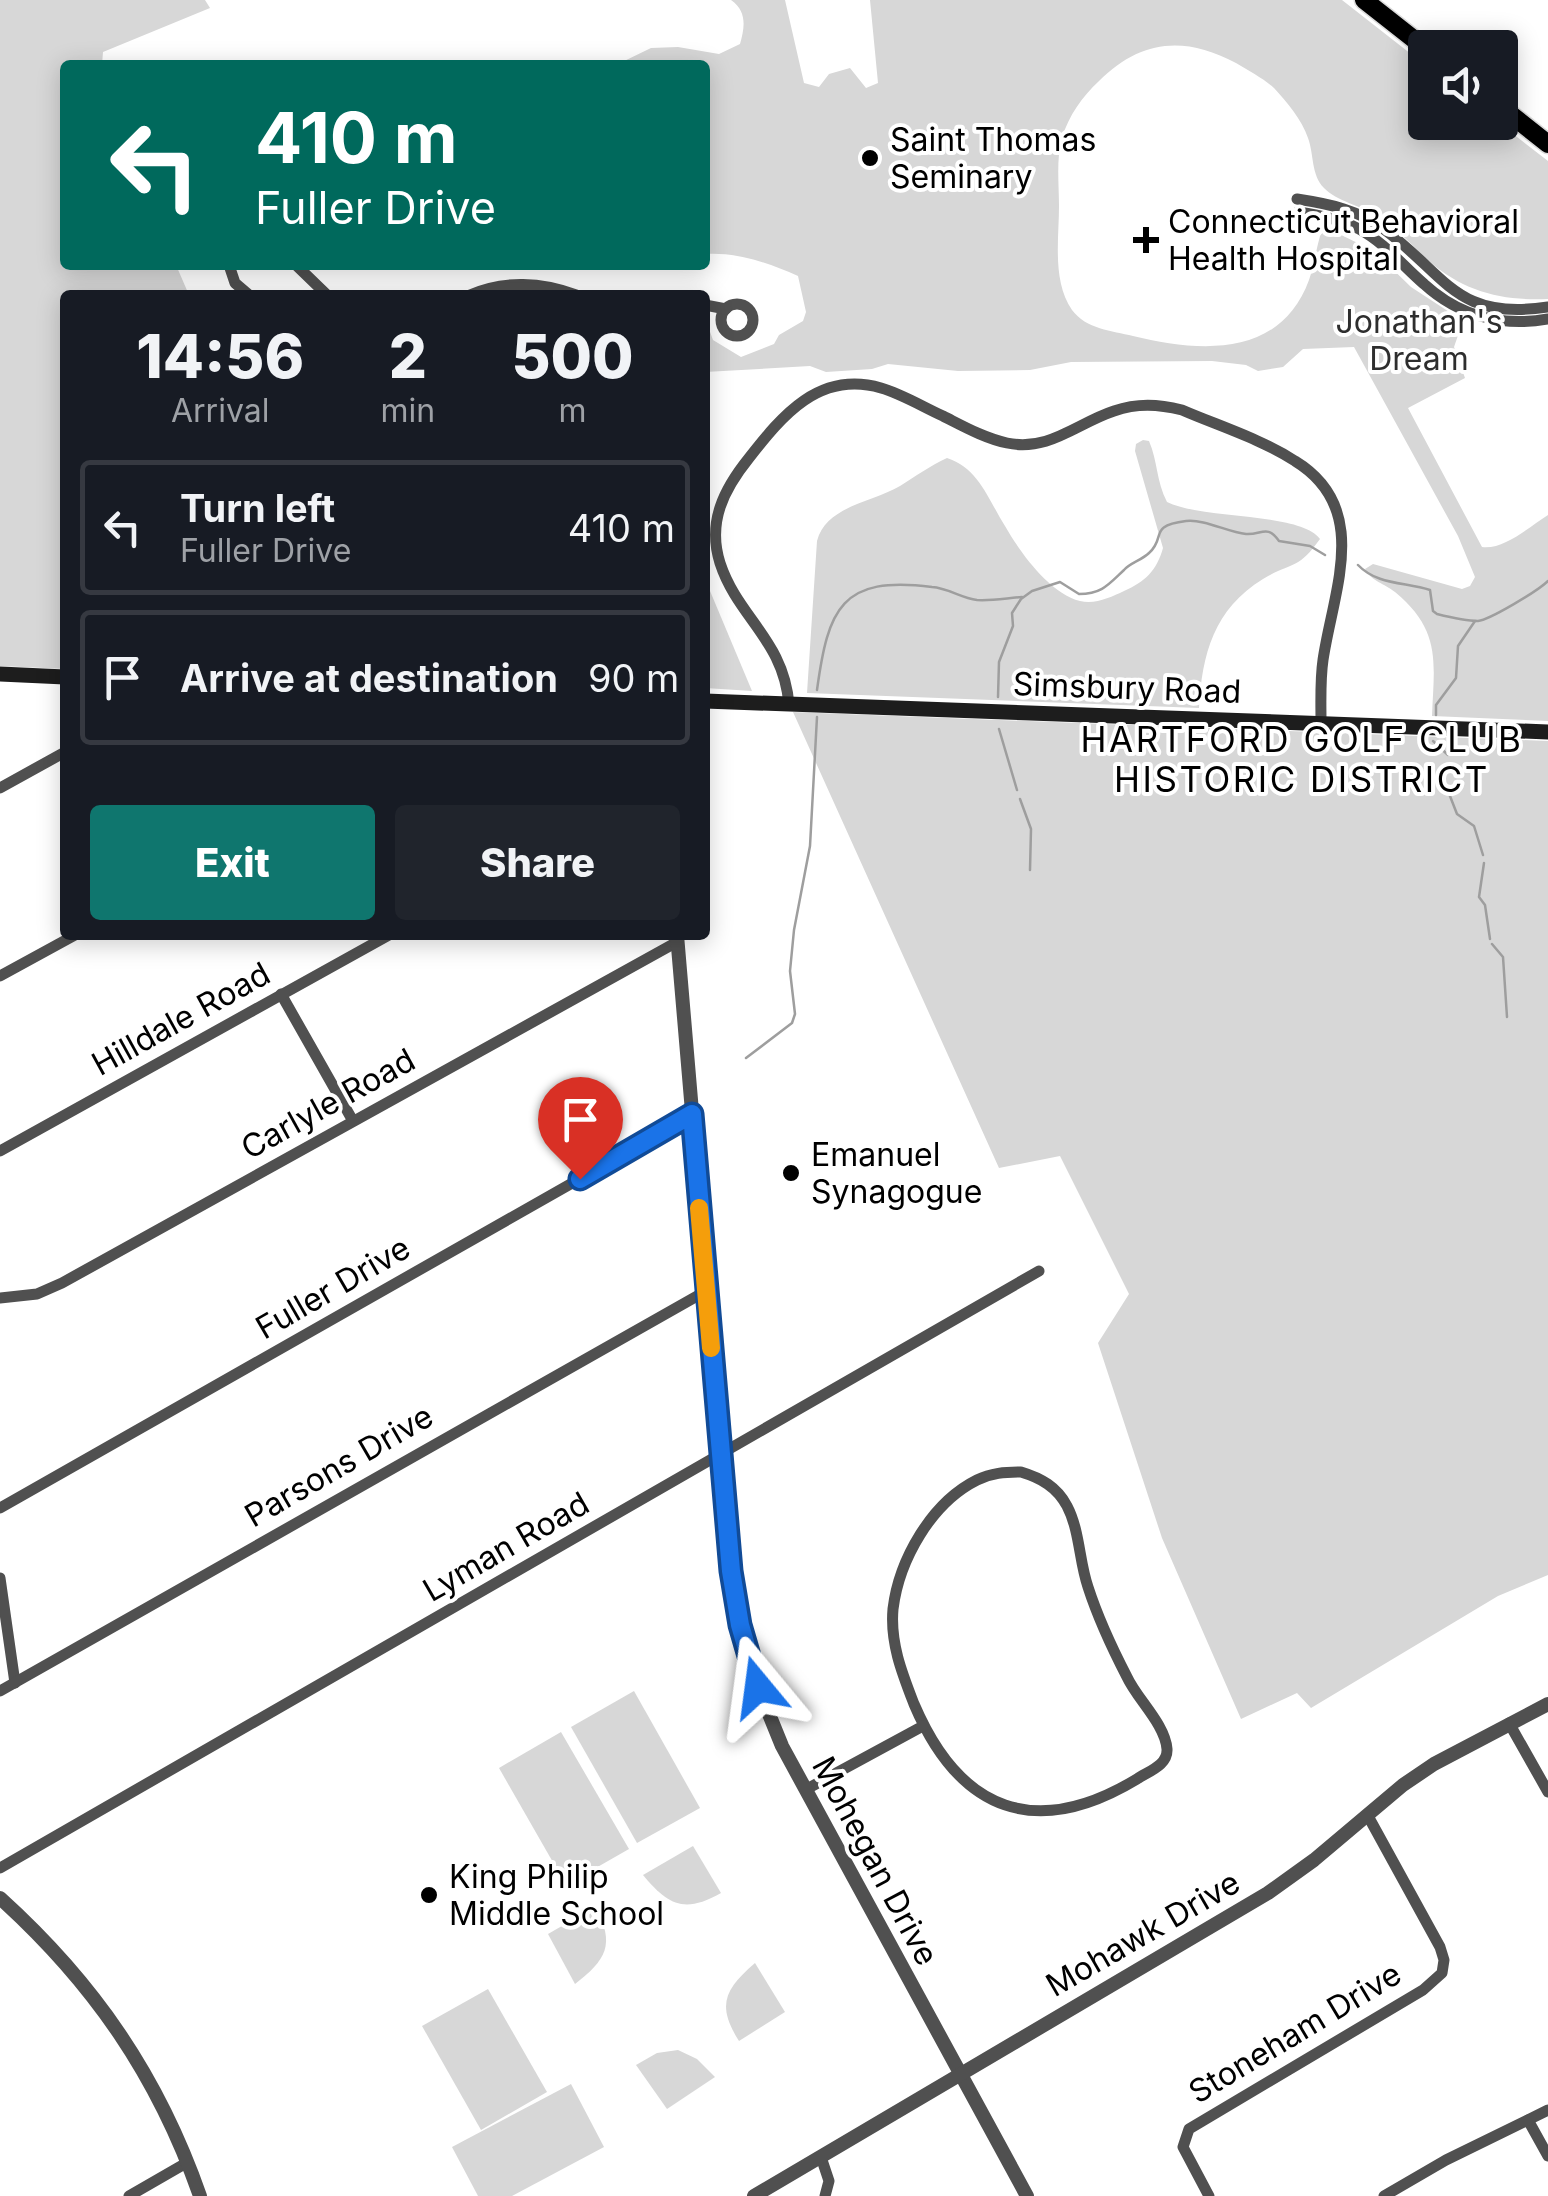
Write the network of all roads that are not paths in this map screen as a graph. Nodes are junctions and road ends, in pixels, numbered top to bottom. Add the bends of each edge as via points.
1 (1364, 0) edge
2 (1408, 35) edge
3 (1518, 120) edge
4 (1548, 144) edge
5 (301, 270) edge
6 (322, 290) edge
7 (481, 290) edge
8 (557, 290) edge
9 (710, 306) edge
10 (1548, 307) edge
11 (726, 309) dead end
12 (1548, 319) edge
13 (0, 674) edge
14 (60, 677) edge
15 (710, 700) edge
16 (788, 705) junction
17 (1321, 722) junction
18 (1548, 732) edge
19 (60, 755) edge
20 (0, 788) edge
21 (65, 940) edge
22 (380, 940) edge
23 (673, 940) edge
24 (677, 940) edge
25 (0, 976) edge
26 (282, 994) junction
27 (692, 1114) junction
28 (354, 1121) junction
29 (0, 1151) edge
30 (1039, 1272) dead end
31 (706, 1292) junction
32 (0, 1298) edge
33 (720, 1456) junction
34 (0, 1508) edge
35 (0, 1578) edge
36 (15, 1683) junction
37 (0, 1691) edge
38 (1548, 1704) edge
39 (1509, 1723) junction
40 (924, 1726) junction
41 (805, 1790) junction
42 (1548, 1792) edge
43 (1368, 1816) junction
44 (0, 1868) edge
45 (0, 1898) edge
46 (959, 2074) junction
47 (1548, 2110) edge
48 (1528, 2120) junction
49 (1548, 2156) edge
50 (820, 2157) junction
51 (188, 2162) junction
52 (1400, 2192) edge
53 (129, 2196) edge
54 (200, 2196) edge
55 (754, 2196) edge
56 (825, 2196) edge
57 (1027, 2196) edge
58 (1209, 2196) edge
59 (1384, 2196) edge

1 - 2 main road
3 - 4 main road
5 - 6 street
7 - 8 street via 530,283
9 - 11 street
10 - 12 street via 1507,310 1463,296 1372,222 1334,204 1298,205 1360,230 1436,294 1474,315
13 - 14 main road
15 - 16 main road, Simsbury Road
16 - 17 main road, Simsbury Road
16 - 17 street via 780,660 724,572 718,512 735,474 790,408 816,393 858,384 884,388 1009,444 1053,440 1113,411 1154,404 1293,459 1331,497 1342,532
17 - 18 main road, Simsbury Road
19 - 20 street
21 - 25 street
22 - 26 street, Hilldale Road
23 - 28 street, Carlyle Road
24 - 27 street, Mohegan Drive
26 - 28 street
26 - 29 street, Hilldale Road
27 - 31 street, Mohegan Drive
27 - 34 street, Fuller Drive
28 - 32 street, Carlyle Road via 62,1283
30 - 33 street, Lyman Road
31 - 33 street, Mohegan Drive
31 - 36 street, Parsons Drive
33 - 41 street, Mohegan Drive via 740,1625 758,1687
33 - 44 street, Lyman Road
35 - 36 street
36 - 37 street, Parsons Drive
38 - 39 street, Mohawk Drive
39 - 42 street
39 - 43 street, Mohawk Drive via 1434,1764
40 - 40 street via 894,1641 893,1610 910,1550 934,1516 976,1480 997,1473 1039,1477 1069,1508 1087,1585 1136,1696 1161,1731 1164,1762 1102,1798 1038,1812 1012,1808 973,1788 949,1766
40 - 41 street
41 - 46 street, Mohegan Drive
43 - 46 street, Mohawk Drive via 1268,1893
43 - 58 street, Stoneham Drive via 1440,1947 1442,1973 1189,2129 1184,2147
45 - 51 street via 95,1997 152,2084
46 - 50 street, Mohawk Drive
46 - 57 street, Mohegan Drive
47 - 48 street
48 - 49 street
48 - 52 street via 1446,2160
50 - 55 street, Mohawk Drive
50 - 56 street via 829,2180
51 - 53 street
51 - 54 street
52 - 59 street

